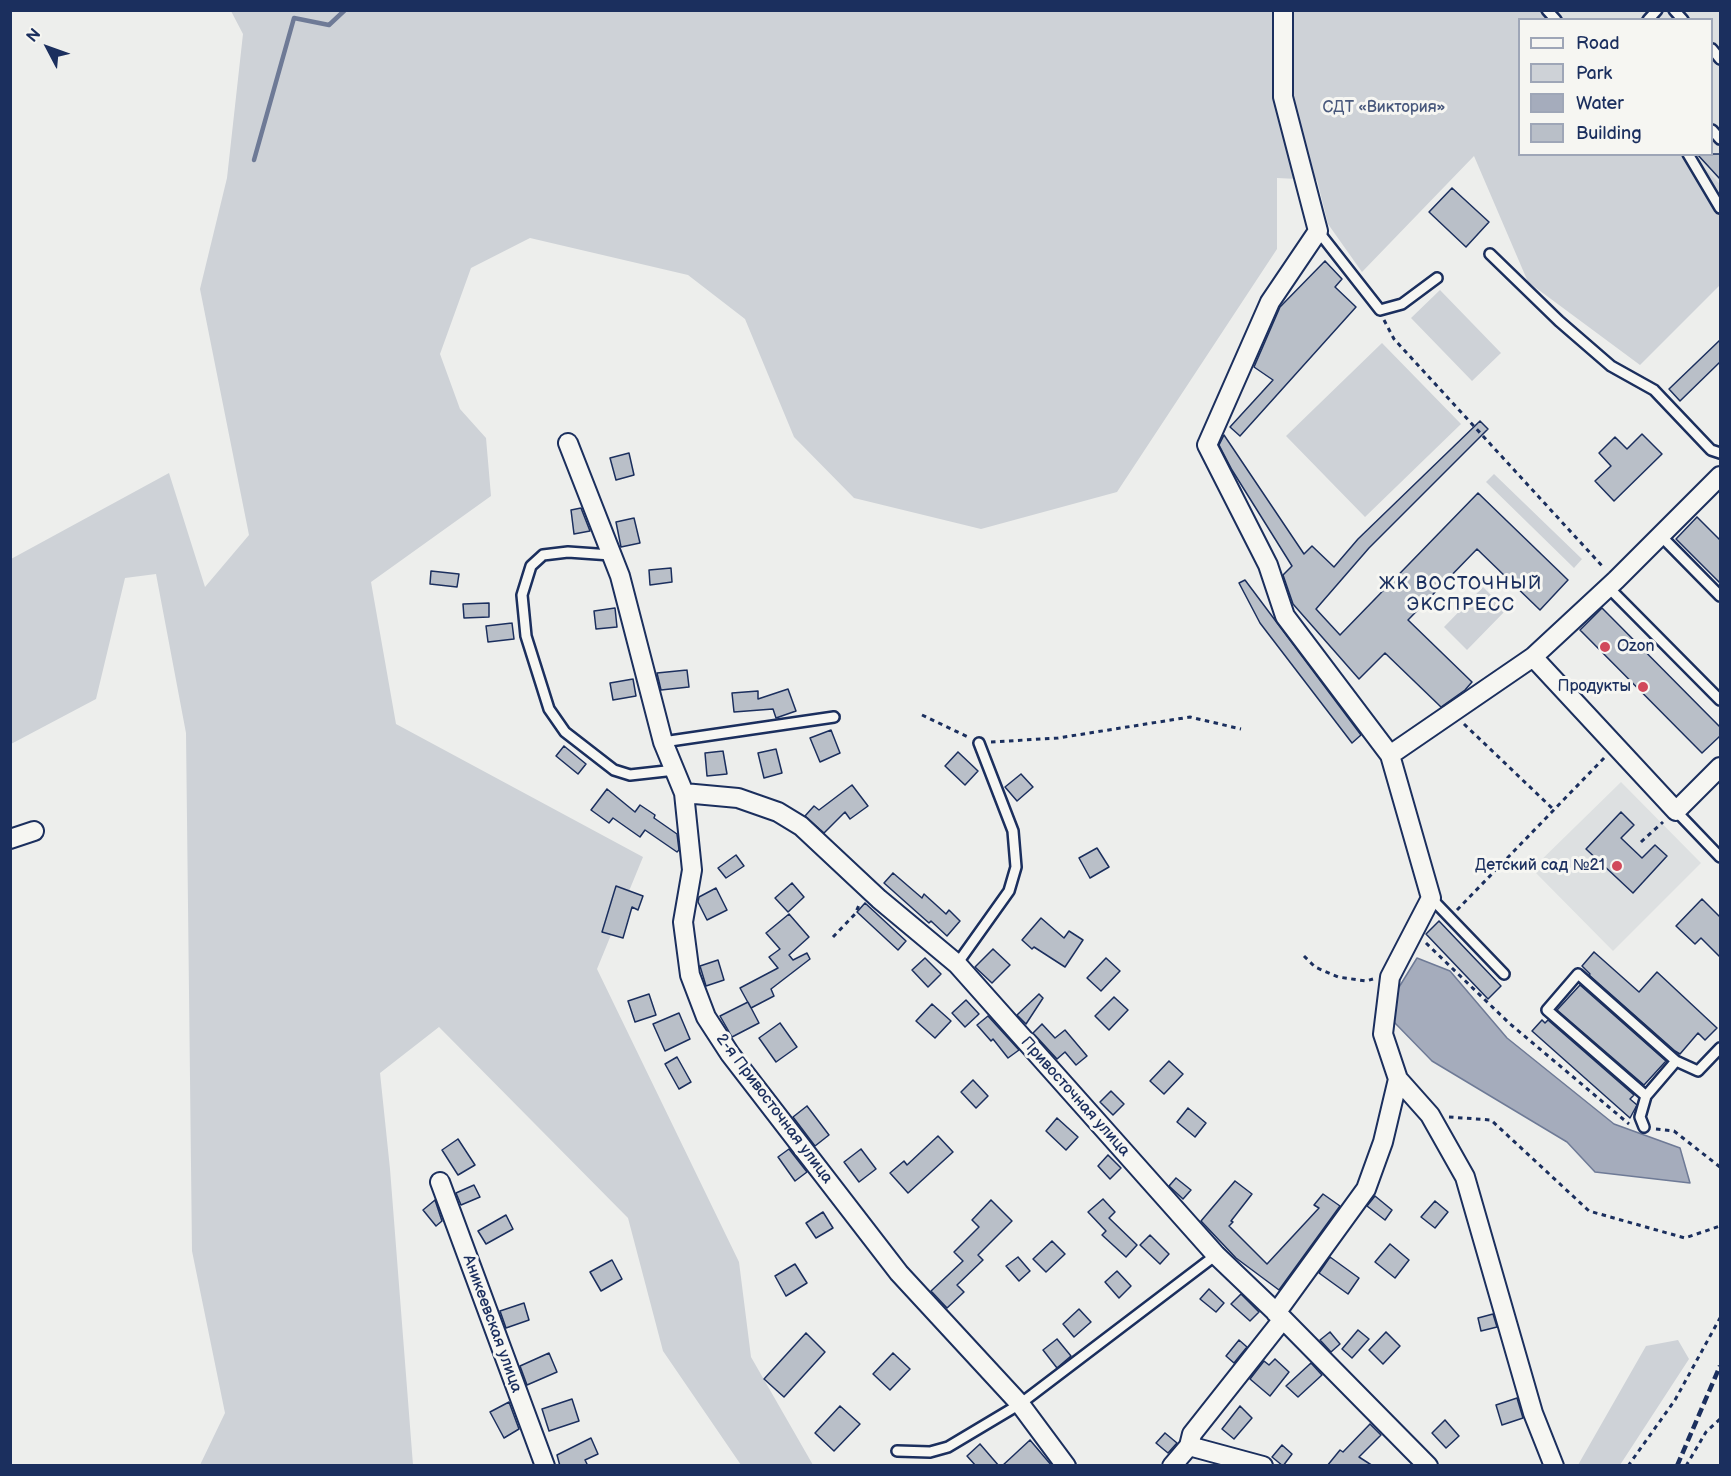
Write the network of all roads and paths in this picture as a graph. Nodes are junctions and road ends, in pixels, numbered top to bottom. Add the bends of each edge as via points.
1 (1283, 10) edge
2 (1689, 156) edge
3 (1720, 208) edge
4 (1318, 231) junction
5 (1490, 254) dead end
6 (1437, 278) dead end
7 (1380, 310) junction
8 (568, 443) dead end
9 (1720, 453) edge
10 (1720, 476) edge
11 (1661, 536) junction
12 (610, 555) junction
13 (1612, 584) junction
14 (1720, 596) edge
15 (1533, 657) junction
16 (1720, 700) edge
17 (1452, 712) junction
18 (922, 715) dead end
19 (834, 717) dead end
20 (1241, 729) dead end
21 (663, 742) junction
22 (979, 743) junction
23 (1615, 746) junction
24 (1390, 755) junction
25 (1720, 767) edge
26 (675, 770) junction
27 (684, 793) junction
28 (1554, 810) junction
29 (1676, 811) junction
30 (34, 831) dead end
31 (10, 839) edge
32 (1641, 842) dead end
33 (1720, 857) edge
34 (868, 890) junction
35 (1431, 898) junction
36 (1450, 918) junction
37 (1413, 932) junction
38 (833, 937) dead end
39 (1304, 956) dead end
40 (957, 964) junction
41 (1504, 974) dead end
42 (1390, 976) junction
43 (1720, 1048) edge
44 (1676, 1062) junction
45 (1398, 1079) junction
46 (1646, 1096) junction
47 (1431, 1116) junction
48 (1644, 1127) junction
49 (1720, 1167) edge
50 (440, 1182) dead end
51 (1720, 1226) edge
52 (1216, 1255) junction
53 (1279, 1316) junction
54 (1720, 1318) edge
55 (1020, 1404) junction
56 (1720, 1419) edge
57 (1189, 1446) junction
58 (897, 1451) dead end
59 (545, 1466) edge
60 (1066, 1466) edge
61 (1172, 1466) edge
62 (1263, 1466) edge
63 (1428, 1466) edge
64 (1554, 1466) edge
65 (1628, 1466) edge
66 (1686, 1466) edge

1 - 4 street via 1283,97
2 - 3 lane
4 - 7 lane
4 - 24 street via 1270,302 1207,445 1268,565 1285,616
5 - 9 lane via 1611,366 1654,390 1711,450
6 - 7 lane via 1402,304
7 - 13 path via 1394,339
8 - 12 street, 2-я Привосточная улица
10 - 11 street
11 - 13 street
11 - 14 lane
12 - 21 street, 2-я Привосточная улица via 620,576
12 - 26 lane via 543,555 531,566 522,595 526,636 549,709 565,732 614,770 630,775
13 - 15 street
13 - 16 lane
15 - 17 street
15 - 23 street
17 - 24 street
17 - 28 path
18 - 22 path
19 - 21 lane
20 - 22 path via 1190,717 1058,738
21 - 26 street, 2-я Привосточная улица
22 - 40 lane via 1013,831 1016,867 1009,891
23 - 28 path
23 - 29 street
24 - 35 street
25 - 29 street
26 - 27 street, 2-я Привосточная улица
27 - 34 street, Привосточная улица via 738,798 778,812 801,826
27 - 55 street, 2-я Привосточная улица via 692,870 683,922 690,975 706,1017 730,1054 899,1273
28 - 36 path
29 - 32 path
29 - 33 lane
30 - 31 street
34 - 38 path via 855,914
34 - 40 street, Привосточная улица
35 - 36 lane
35 - 37 street
36 - 41 lane
37 - 42 street
37 - 48 path via 1563,1070 1631,1125
39 - 42 path via 1315,967 1338,977 1366,981
40 - 52 street, Привосточная улица
42 - 45 street via 1383,1034
43 - 44 lane via 1698,1071
44 - 46 lane
44 - 46 lane via 1578,974 1547,1010
45 - 47 street
45 - 53 street via 1383,1142 1366,1189
46 - 48 lane via 1640,1117
47 - 51 path via 1491,1120 1589,1211 1685,1238
47 - 64 street via 1466,1177 1533,1413
48 - 49 path via 1674,1131
50 - 59 street, Аникеевская улица
52 - 53 street, Привосточная улица
52 - 55 lane
53 - 57 street via 1192,1434
53 - 63 street, Привосточная улица
54 - 65 path via 1675,1400
55 - 58 lane via 948,1447 930,1452
55 - 60 street, 2-я Привосточная улица
56 - 66 path via 1706,1432
57 - 61 street
57 - 62 street

